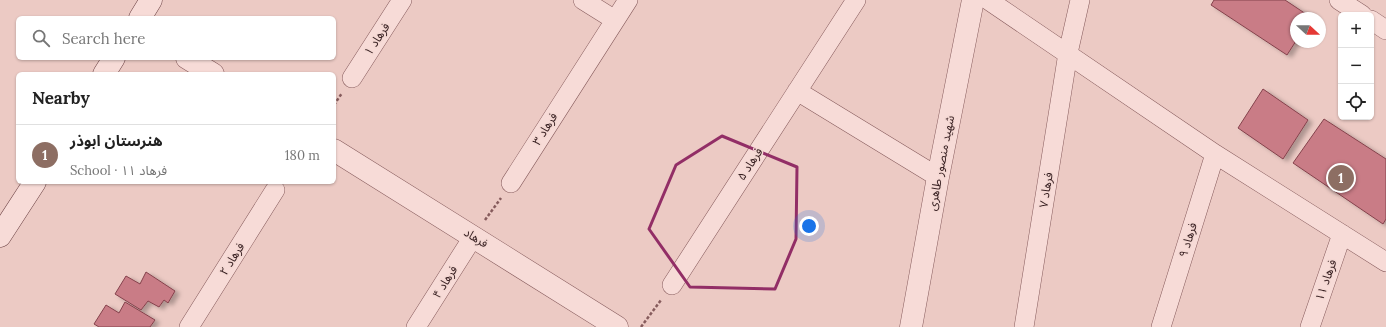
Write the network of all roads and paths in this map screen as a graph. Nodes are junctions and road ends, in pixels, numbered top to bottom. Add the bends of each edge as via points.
1 (151, 0) edge
2 (402, 0) edge
3 (583, 0) edge
4 (628, 0) edge
5 (856, 0) edge
6 (973, 0) edge
7 (988, 0) edge
8 (1080, 0) edge
9 (1339, 0) edge
10 (1357, 12) edge
11 (141, 16) edge
12 (615, 20) junction
13 (1374, 22) edge
14 (1386, 30) edge
15 (1068, 53) junction
16 (113, 60) edge
17 (190, 60) edge
18 (105, 72) edge
19 (210, 72) edge
20 (352, 78) dead end
21 (797, 91) junction
22 (336, 151) edge
23 (1215, 154) junction
24 (938, 177) junction
25 (511, 183) joint
26 (34, 184) edge
27 (275, 190) dead end
28 (1342, 234) junction
29 (0, 236) edge
30 (473, 237) junction
31 (1386, 262) edge
32 (672, 285) joint
33 (189, 327) edge
34 (416, 327) edge
35 (617, 327) edge
36 (642, 327) edge
37 (911, 327) edge
38 (1024, 327) edge
39 (1160, 327) edge
40 (1310, 327) edge

1 - 11 street
2 - 20 street, فرهاد ۱
3 - 12 street
4 - 12 street, فرهاد ۳
5 - 21 street, فرهاد ۵
6 - 24 street, شهید منصور طاهری
7 - 15 street
8 - 15 street, فرهاد ۷
9 - 10 street
12 - 25 street, فرهاد ۳
13 - 14 street
15 - 23 street
15 - 38 street, فرهاد ۷
16 - 18 street
17 - 19 street
21 - 24 street
21 - 32 street, فرهاد ۵
22 - 30 street, فرهاد
23 - 28 street
23 - 39 street, فرهاد ۹
24 - 37 street, شهید منصور طاهری
25 - 30 path
26 - 29 street
27 - 33 street, فرهاد ۲
28 - 31 street
28 - 40 street, فرهاد ۱۱
30 - 34 street, فرهاد ۴
30 - 35 street, فرهاد
32 - 36 path

